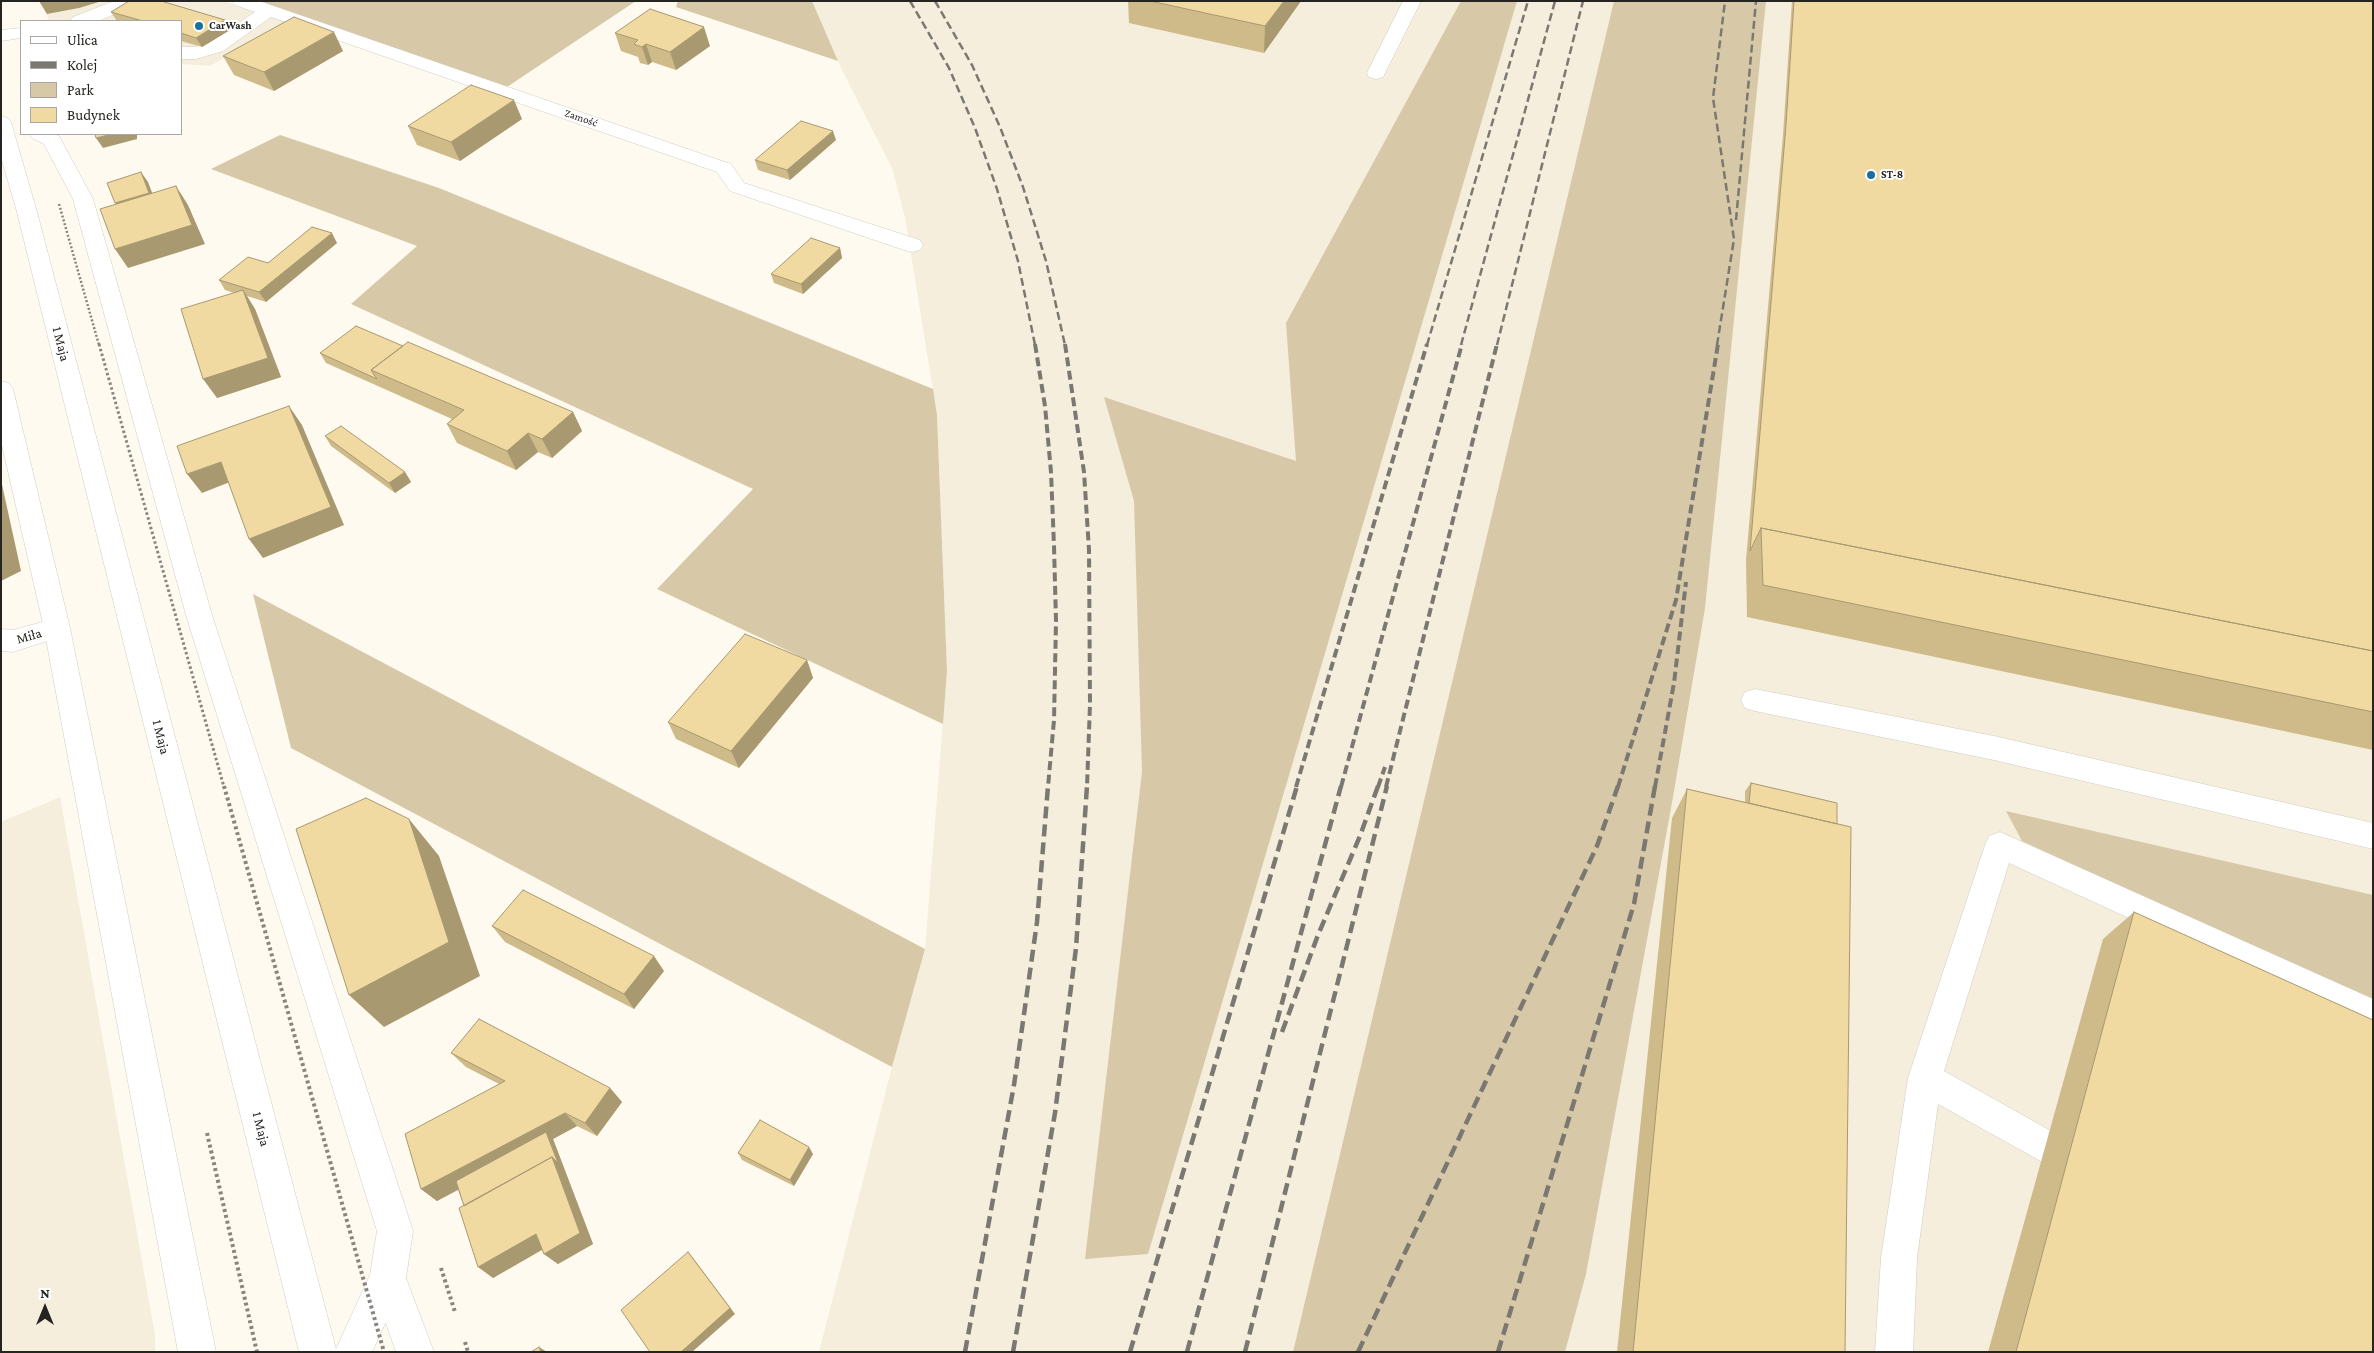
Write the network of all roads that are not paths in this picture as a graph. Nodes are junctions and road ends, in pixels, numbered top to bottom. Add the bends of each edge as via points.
1 (129, 1) edge
2 (241, 1) edge
3 (1412, 1) edge
4 (268, 11) junction
5 (84, 20) edge
6 (20, 33) edge
7 (1, 36) edge
8 (182, 53) edge
9 (1376, 73) dead end
10 (1, 116) edge
11 (1, 122) edge
12 (20, 125) edge
13 (41, 135) edge
14 (912, 245) dead end
15 (1, 389) edge
16 (57, 628) junction
17 (1, 640) edge
18 (1756, 700) dead end
19 (2373, 836) edge
20 (2373, 1015) edge
21 (1925, 1078) junction
22 (2046, 1147) dead end
23 (388, 1278) junction
24 (197, 1352) edge
25 (318, 1352) edge
26 (353, 1352) edge
27 (415, 1352) edge
28 (1894, 1352) edge

1 - 5 street
2 - 4 street, Zamość
3 - 9 street
4 - 8 street via 216,47
4 - 14 street, Zamość via 724,168 737,187
6 - 7 street
10 - 12 street
11 - 25 street, 1 Maja via 28,212
13 - 23 street via 52,140 83,199 199,615 395,1231
15 - 16 street
16 - 17 street, Miła via 13,641
16 - 24 street
18 - 19 street via 1994,748
20 - 21 street via 2000,845
21 - 22 street
21 - 28 street via 1899,1258
23 - 26 street
23 - 27 street

